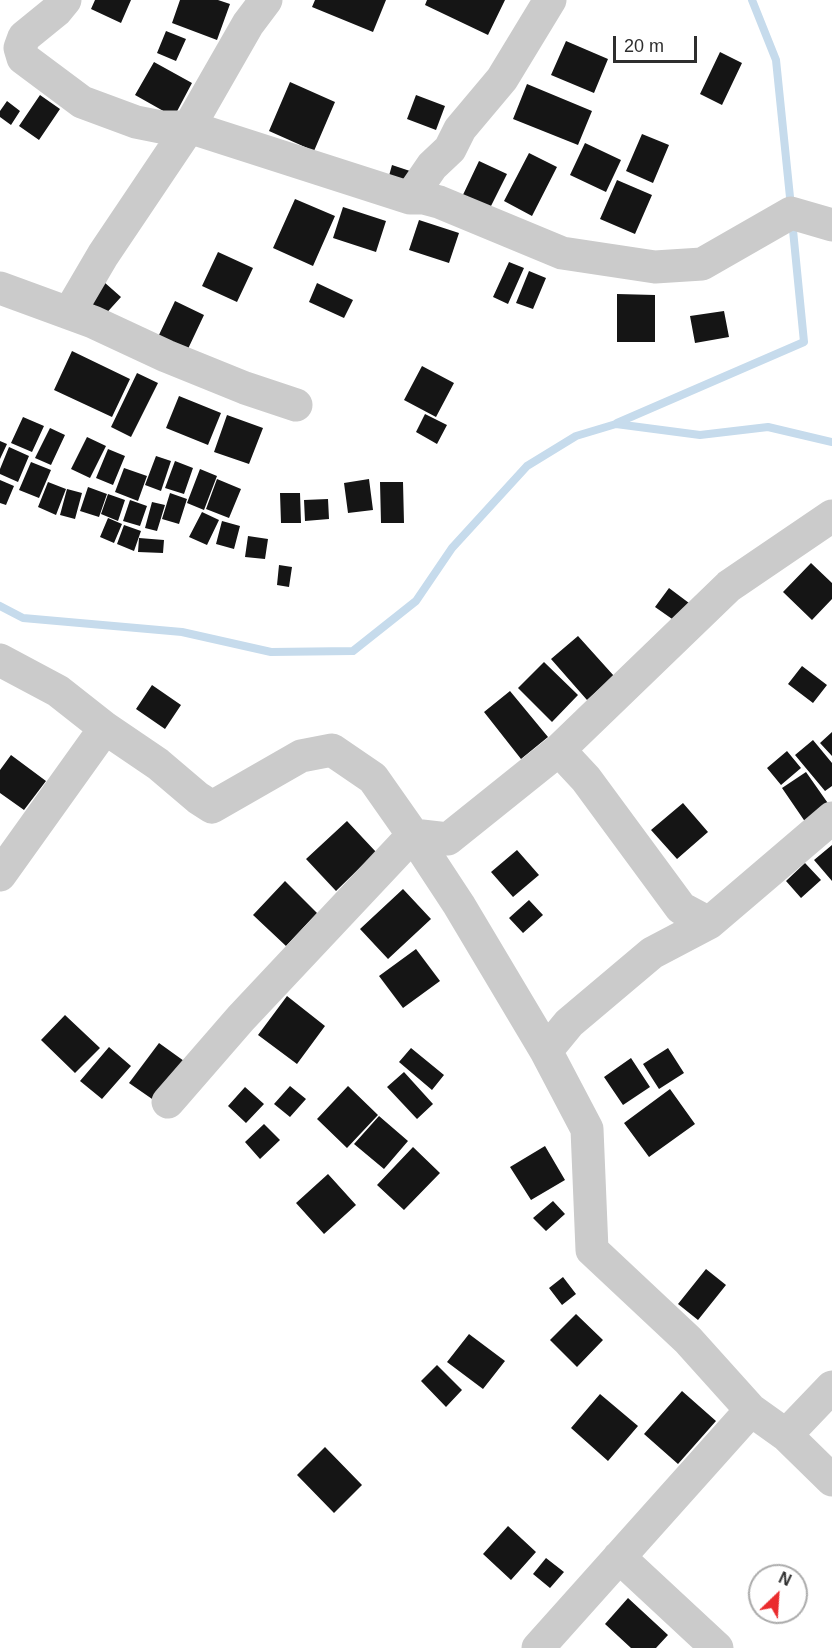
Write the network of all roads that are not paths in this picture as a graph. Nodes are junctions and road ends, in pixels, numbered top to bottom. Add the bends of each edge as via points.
1 (65, 0) edge
2 (266, 0) edge
3 (550, 0) edge
4 (189, 127) junction
5 (410, 198) junction
6 (832, 225) edge
7 (0, 288) edge
8 (69, 313) junction
9 (296, 405) dead end
10 (832, 516) edge
11 (0, 660) edge
12 (105, 728) junction
13 (559, 750) junction
14 (832, 818) edge
15 (412, 835) junction
16 (0, 875) edge
17 (709, 923) junction
18 (546, 1051) junction
19 (168, 1102) dead end
20 (832, 1387) edge
21 (751, 1410) junction
22 (786, 1435) junction
23 (832, 1480) edge
24 (619, 1557) junction
25 (538, 1648) edge
26 (717, 1648) edge

1 - 4 street via 24,37 22,57 82,102 136,122
2 - 4 street
3 - 5 street via 502,80
4 - 5 street
4 - 8 street
5 - 6 street via 439,202 562,254 655,267 702,264 791,213
7 - 8 street
8 - 9 street via 235,384
10 - 13 street via 729,586
11 - 12 street via 58,691
12 - 15 street via 212,807 301,756 332,750 373,778
12 - 16 street
13 - 15 street via 448,839
13 - 17 street via 586,779 681,908
14 - 17 street
15 - 18 street via 459,905
15 - 19 street
17 - 18 street via 652,952 569,1023
18 - 21 street via 587,1129 592,1250 688,1340
20 - 22 street
21 - 22 street
21 - 24 street
22 - 23 street
24 - 25 street
24 - 26 street

